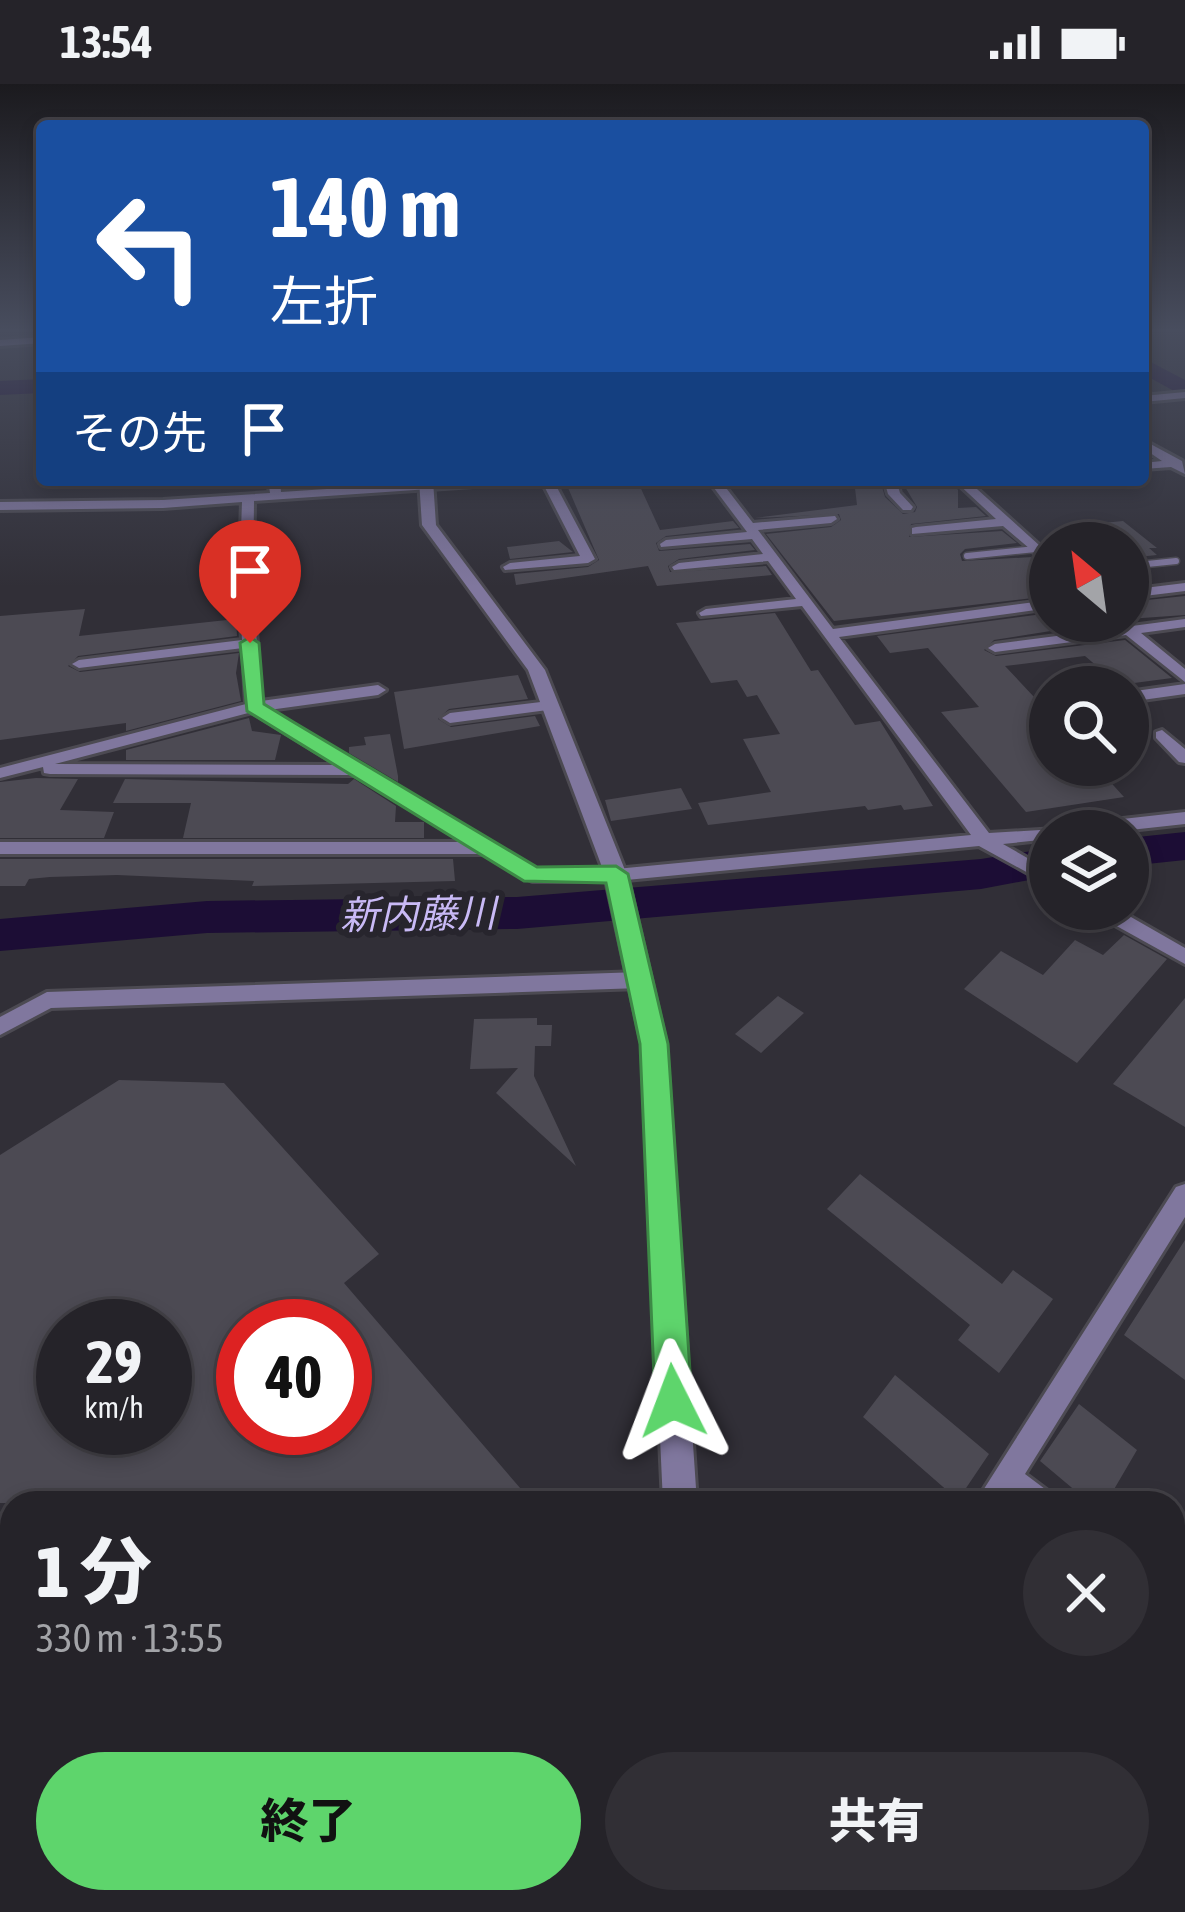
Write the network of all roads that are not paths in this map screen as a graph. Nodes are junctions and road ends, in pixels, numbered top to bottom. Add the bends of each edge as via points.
1 (1149, 446) edge
2 (1149, 466) edge
3 (1181, 466) edge
4 (275, 486) edge
5 (391, 486) edge
6 (426, 486) edge
7 (550, 486) edge
8 (718, 486) edge
9 (892, 486) edge
10 (967, 486) edge
11 (276, 496) junction
12 (248, 498) junction
13 (0, 506) edge
14 (907, 507) dead end
15 (831, 519) dead end
16 (1006, 522) junction
17 (752, 531) junction
18 (916, 531) dead end
19 (1029, 543) edge
20 (666, 544) dead end
21 (1029, 550) edge
22 (967, 556) dead end
23 (771, 557) junction
24 (1176, 561) dead end
25 (1149, 564) edge
26 (510, 566) dead end
27 (679, 567) dead end
28 (1185, 587) edge
29 (1149, 591) edge
30 (805, 602) junction
31 (1029, 607) edge
32 (706, 613) dead end
33 (1185, 623) edge
34 (1149, 625) edge
35 (829, 634) junction
36 (1029, 642) edge
37 (1144, 642) edge
38 (250, 643) junction
39 (994, 648) dead end
40 (79, 664) dead end
41 (1185, 676) edge
42 (1185, 689) edge
43 (378, 690) dead end
44 (1149, 694) edge
45 (254, 706) junction
46 (550, 706) junction
47 (450, 718) dead end
48 (1162, 735) dead end
49 (1185, 758) edge
50 (356, 770) junction
51 (9, 771) edge
52 (1185, 818) edge
53 (1149, 822) edge
54 (1029, 836) edge
55 (986, 842) junction
56 (0, 848) edge
57 (487, 848) junction
58 (1029, 867) edge
59 (616, 874) junction
60 (1138, 930) edge
61 (1185, 958) edge
62 (640, 980) junction
63 (0, 1027) edge
64 (1185, 1195) edge
65 (999, 1490) edge
66 (679, 1491) edge

1 - 3 street
2 - 3 street
4 - 11 street
5 - 11 street
6 - 46 street via 429,525 536,670
7 - 26 street via 588,559
8 - 17 street
9 - 14 street
10 - 16 street
11 - 12 street
12 - 13 street
12 - 38 street
15 - 17 street
16 - 18 street
16 - 19 street
17 - 20 street
17 - 23 street
21 - 22 lane
23 - 27 street
23 - 30 street
24 - 25 lane
28 - 29 street
30 - 32 street
30 - 35 street
31 - 35 street
33 - 34 street
35 - 55 street
36 - 39 street
37 - 41 street
38 - 40 street
38 - 45 street
42 - 44 street
43 - 45 street
45 - 50 street
45 - 51 street
46 - 47 street
46 - 59 street
48 - 49 street
50 - 51 street
50 - 57 street
52 - 53 street
54 - 55 street
55 - 58 street
55 - 59 street
56 - 57 street
57 - 59 street via 532,875
59 - 62 street
60 - 61 street
62 - 63 street via 47,1000
62 - 66 street via 654,1044
64 - 65 street

